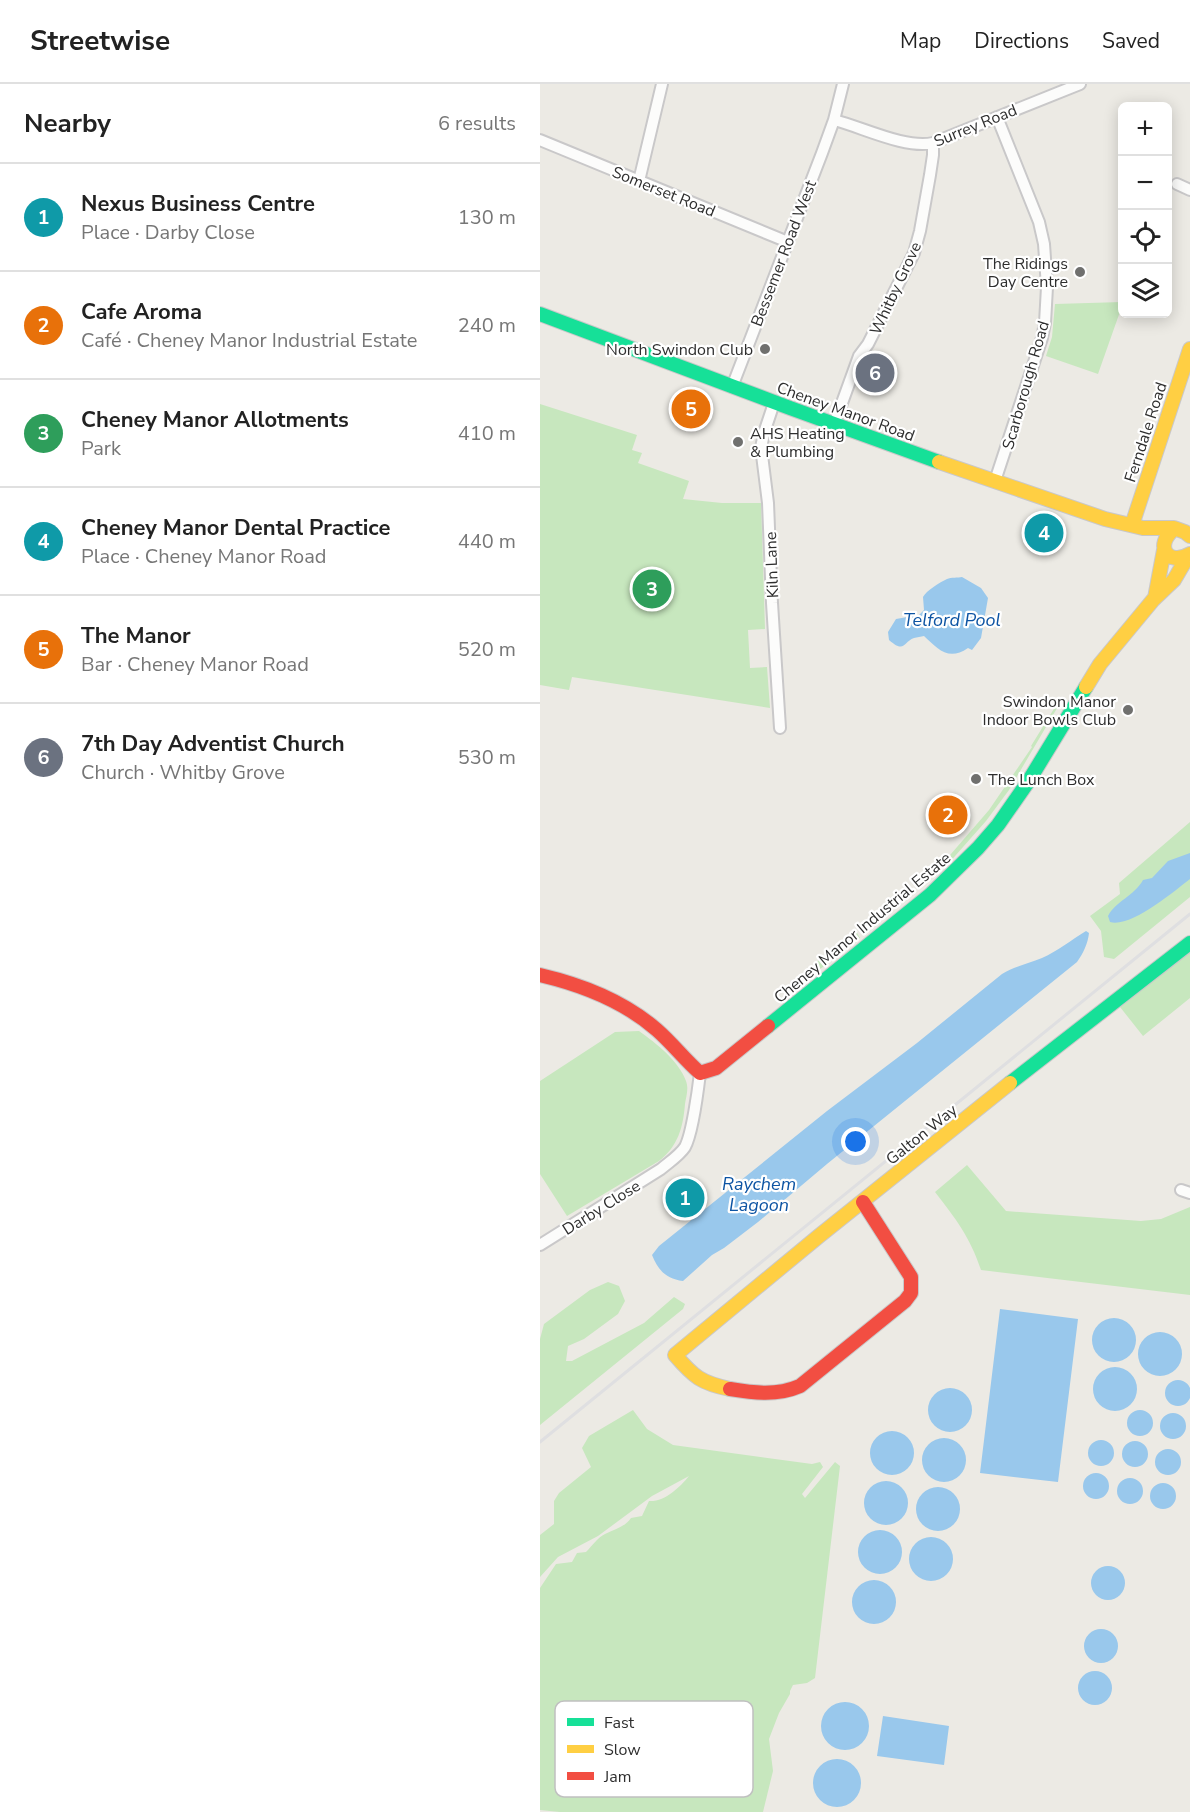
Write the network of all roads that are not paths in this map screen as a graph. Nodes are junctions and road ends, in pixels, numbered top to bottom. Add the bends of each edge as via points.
1 (662, 84) edge
2 (843, 84) edge
3 (1080, 84) edge
4 (997, 117) junction
5 (834, 120) junction
6 (540, 140) edge
7 (933, 143) junction
8 (639, 181) junction
9 (1177, 184) dead end
10 (1190, 190) edge
11 (788, 242) junction
12 (540, 314) edge
13 (1190, 349) edge
14 (732, 387) junction
15 (774, 403) junction
16 (834, 425) junction
17 (995, 481) junction
18 (1138, 527) junction
19 (1184, 531) edge
20 (1164, 547) junction
21 (1189, 555) edge
22 (1155, 598) junction
23 (780, 728) dead end
24 (1190, 943) edge
25 (540, 975) edge
26 (700, 1073) junction
27 (863, 1202) junction
28 (540, 1245) edge

1 - 8 street
2 - 5 street, Bessemer Road West
3 - 4 street, Surrey Road
4 - 7 street, Surrey Road
4 - 17 street, Scarborough Road via 1039,222 1047,287 1042,338
5 - 7 street, Surrey Road via 910,144
5 - 11 street, Bessemer Road West
6 - 8 street, Somerset Road
7 - 16 street, Whitby Grove via 914,253 859,356
8 - 11 street, Somerset Road
9 - 10 street
11 - 14 street, Bessemer Road West
12 - 14 street, Cheney Manor Road
13 - 18 street, Ferndale Road
14 - 15 street, Cheney Manor Road
15 - 16 street, Cheney Manor Road
15 - 23 street, Kiln Lane via 761,447 769,517
16 - 17 street, Cheney Manor Road
17 - 18 street, Cheney Manor Road
18 - 19 street, Cheney Manor Road
18 - 20 street, Cheney Manor Road
19 - 20 street via 1166,534
20 - 21 street via 1173,558
20 - 22 street, Cheney Manor Industrial Estate
21 - 22 street, Cheney Manor Industrial Estate via 1174,580
22 - 26 street, Cheney Manor Industrial Estate via 1095,672 998,825 962,866 716,1068
24 - 27 street, Galton Way
25 - 26 street via 585,987 625,1006
26 - 28 street, Darby Close via 689,1137 676,1157
27 - 27 street, Galton Way via 911,1277 905,1301 791,1392 727,1388 702,1381 684,1365 675,1354

